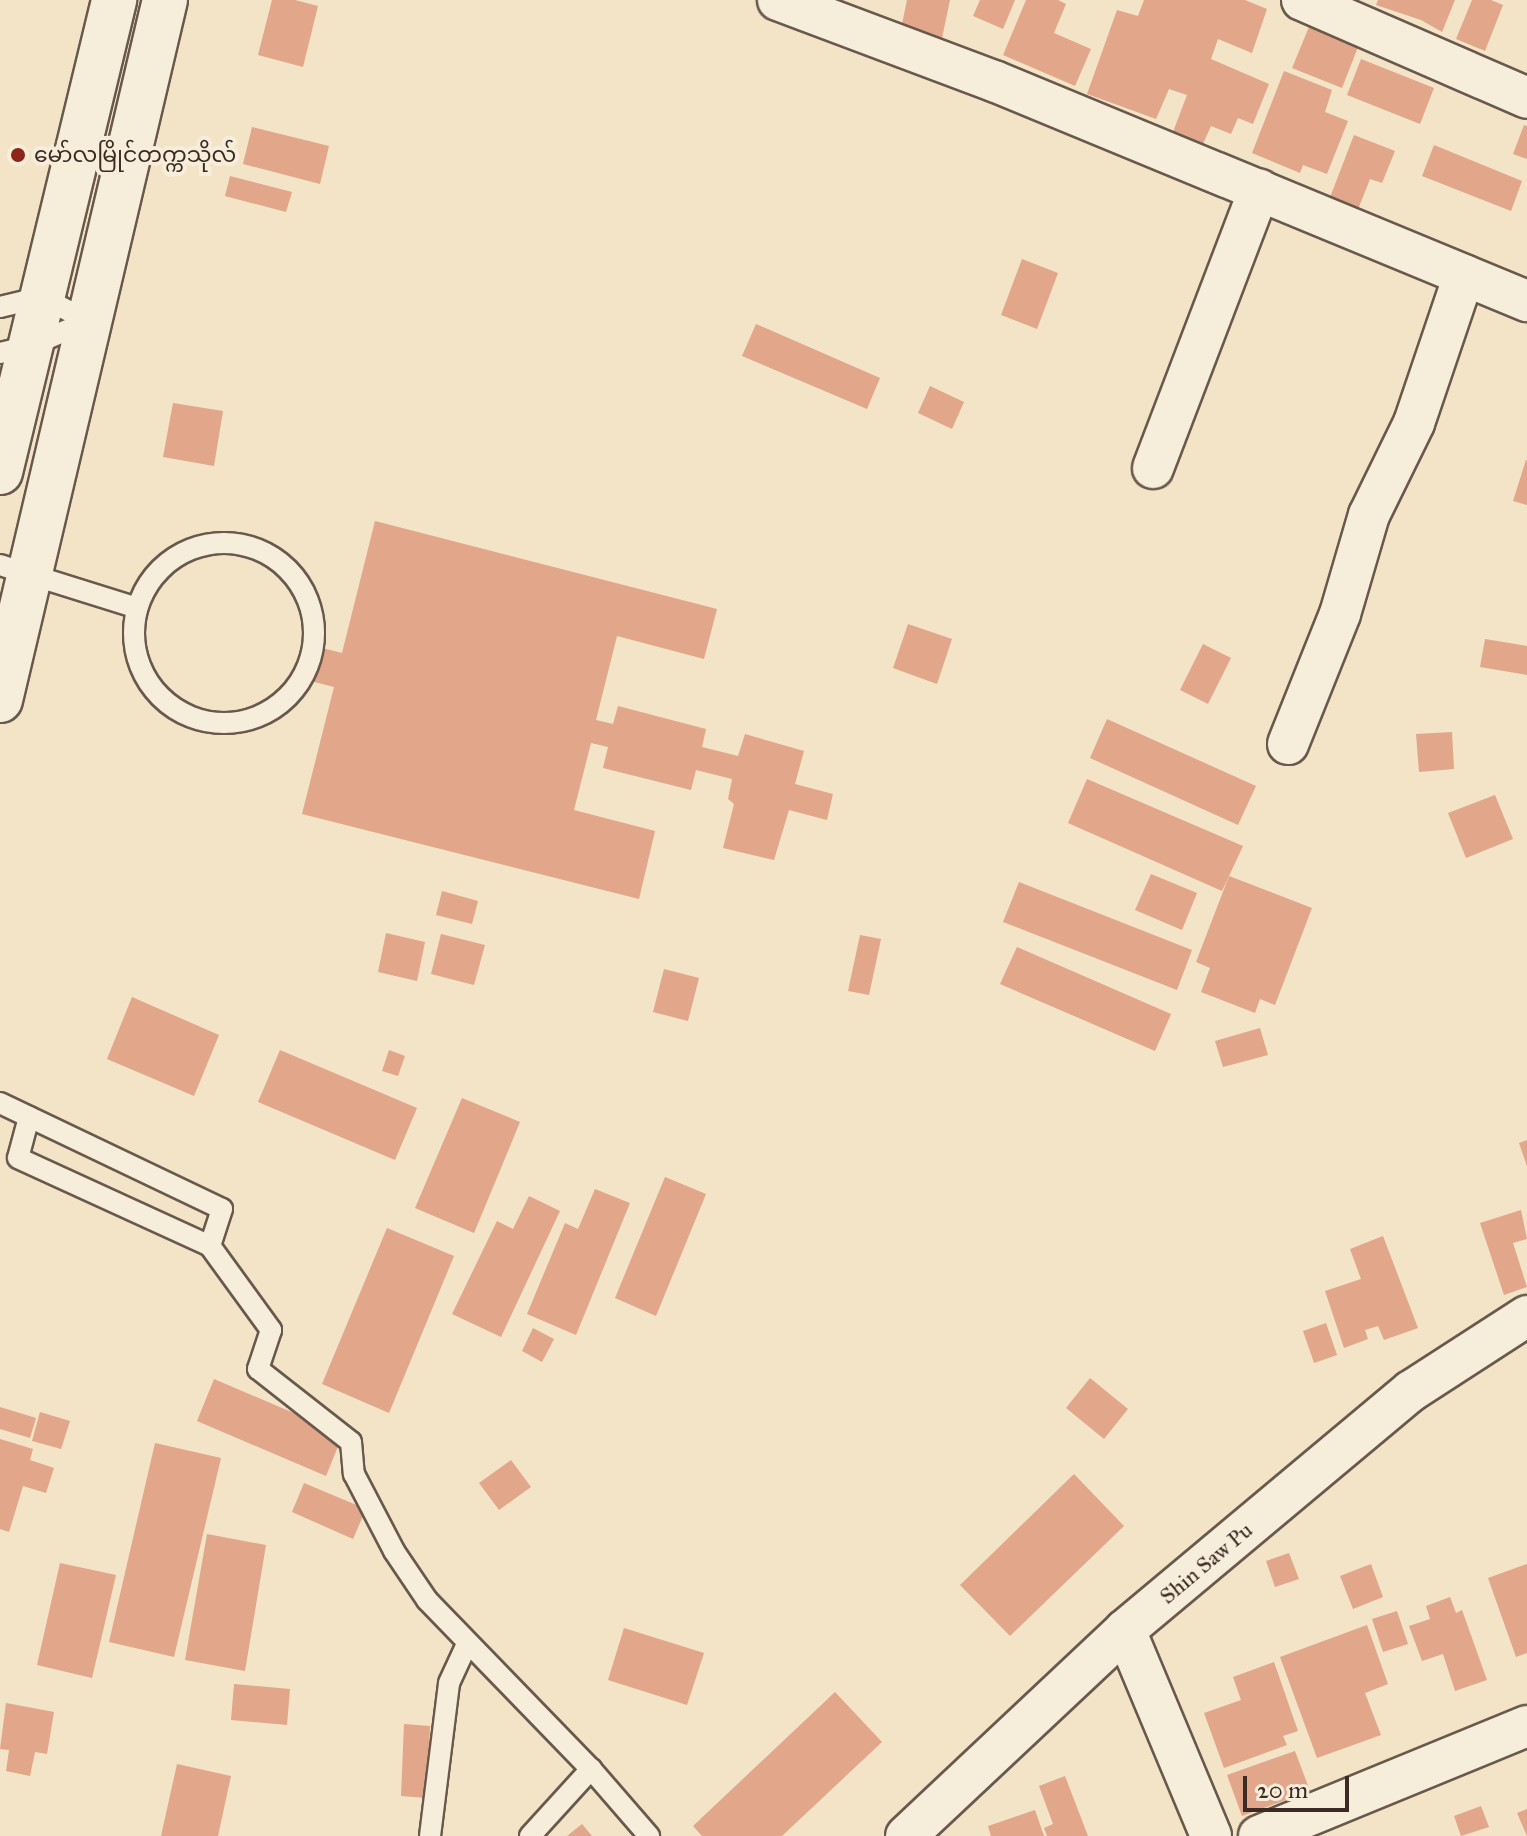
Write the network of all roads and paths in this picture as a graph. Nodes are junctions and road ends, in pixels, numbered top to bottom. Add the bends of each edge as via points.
1 (114, 0) edge
2 (165, 0) edge
3 (778, 0) edge
4 (1302, 0) edge
5 (1527, 98) edge
6 (1259, 190) junction
7 (1464, 275) junction
8 (42, 297) junction
9 (1527, 301) edge
10 (0, 307) edge
11 (88, 321) junction
12 (15, 349) edge
13 (1153, 468) dead end
14 (0, 472) edge
15 (15, 569) edge
16 (137, 608) junction
17 (0, 700) edge
18 (1288, 744) dead end
19 (0, 1103) edge
20 (29, 1117) junction
21 (210, 1246) junction
22 (1527, 1316) edge
23 (1125, 1630) junction
24 (467, 1644) junction
25 (1527, 1726) edge
26 (591, 1769) junction
27 (430, 1836) edge
28 (530, 1836) edge
29 (649, 1836) edge
30 (906, 1836) edge
31 (1211, 1836) edge
32 (1259, 1836) edge

1 - 8 main road
2 - 11 main road
3 - 6 street via 994,81
4 - 5 street
6 - 7 street
6 - 13 street
7 - 9 street
7 - 18 street via 1414,423 1369,515 1340,614
8 - 10 lane
8 - 11 lane
8 - 12 main road
11 - 12 lane
11 - 15 main road
12 - 14 main road
15 - 16 lane
15 - 17 main road
16 - 16 lane via 134,639 141,670 159,696 184,715 212,723 243,722 272,711 295,689 311,659 315,628 307,597 273,557 244,545 212,543 183,553 157,572
19 - 20 lane
20 - 21 lane via 222,1209
20 - 21 lane via 18,1158
21 - 24 lane via 271,1330 258,1369 351,1442 354,1474 394,1551 427,1600
22 - 23 street, Shin Saw Pu via 1411,1391
23 - 30 street, Shin Saw Pu
23 - 31 street
24 - 26 lane
24 - 27 lane via 449,1683
25 - 32 street
26 - 28 lane
26 - 29 lane

